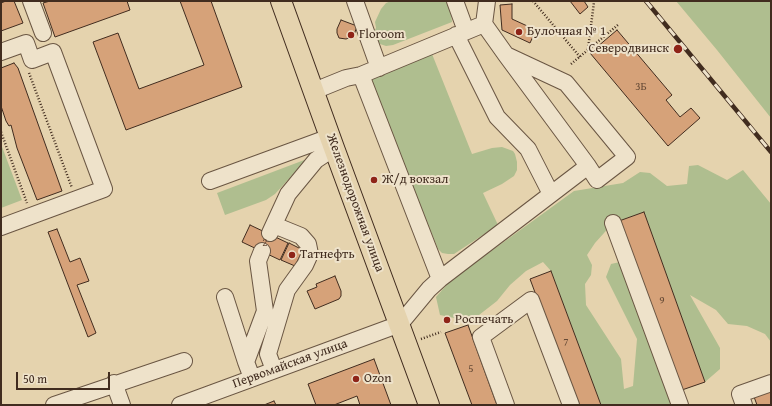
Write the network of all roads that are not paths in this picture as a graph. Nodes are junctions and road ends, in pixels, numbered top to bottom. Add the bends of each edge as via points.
1 (30, 1) edge
2 (281, 1) edge
3 (355, 1) edge
4 (455, 1) edge
5 (487, 1) edge
6 (484, 24) junction
7 (42, 33) dead end
8 (461, 33) junction
9 (1, 52) edge
10 (506, 55) junction
11 (379, 68) junction
12 (361, 75) junction
13 (314, 91) junction
14 (332, 143) junction
15 (588, 166) junction
16 (210, 181) dead end
17 (551, 194) junction
18 (613, 223) dead end
19 (1, 227) edge
20 (262, 252) dead end
21 (440, 279) junction
22 (225, 297) dead end
23 (400, 324) junction
24 (184, 361) dead end
25 (246, 362) junction
26 (274, 370) junction
27 (252, 378) junction
28 (771, 383) edge
29 (114, 384) junction
30 (54, 405) edge
31 (122, 405) edge
32 (180, 405) edge
33 (429, 405) edge
34 (506, 405) edge
35 (571, 405) edge
36 (680, 405) edge
37 (744, 405) edge

1 - 7 street
2 - 13 main road, Железнодорожная улица
3 - 11 street
4 - 8 street
5 - 6 street
6 - 8 street
6 - 10 street
8 - 11 street
8 - 17 street via 497,117 528,149
9 - 19 street via 26,43 32,60 53,52 104,189
10 - 15 street
10 - 15 street via 566,83 627,157 597,180
11 - 12 street
12 - 13 street
12 - 21 street
13 - 14 main road, Железнодорожная улица
14 - 16 street
14 - 23 main road, Железнодорожная улица
14 - 26 street via 288,194 272,230 301,236 308,244 310,254 286,290 268,354
15 - 17 street
17 - 21 street
18 - 36 street
20 - 25 street via 258,261 265,311
21 - 23 street
22 - 25 street
23 - 26 street, Первомайская улица
23 - 33 main road, Железнодорожная улица
24 - 29 street
25 - 27 street
26 - 27 street, Первомайская улица
27 - 32 street, Первомайская улица
28 - 37 street via 740,394
29 - 30 street
29 - 31 street
34 - 35 street via 481,337 531,300

